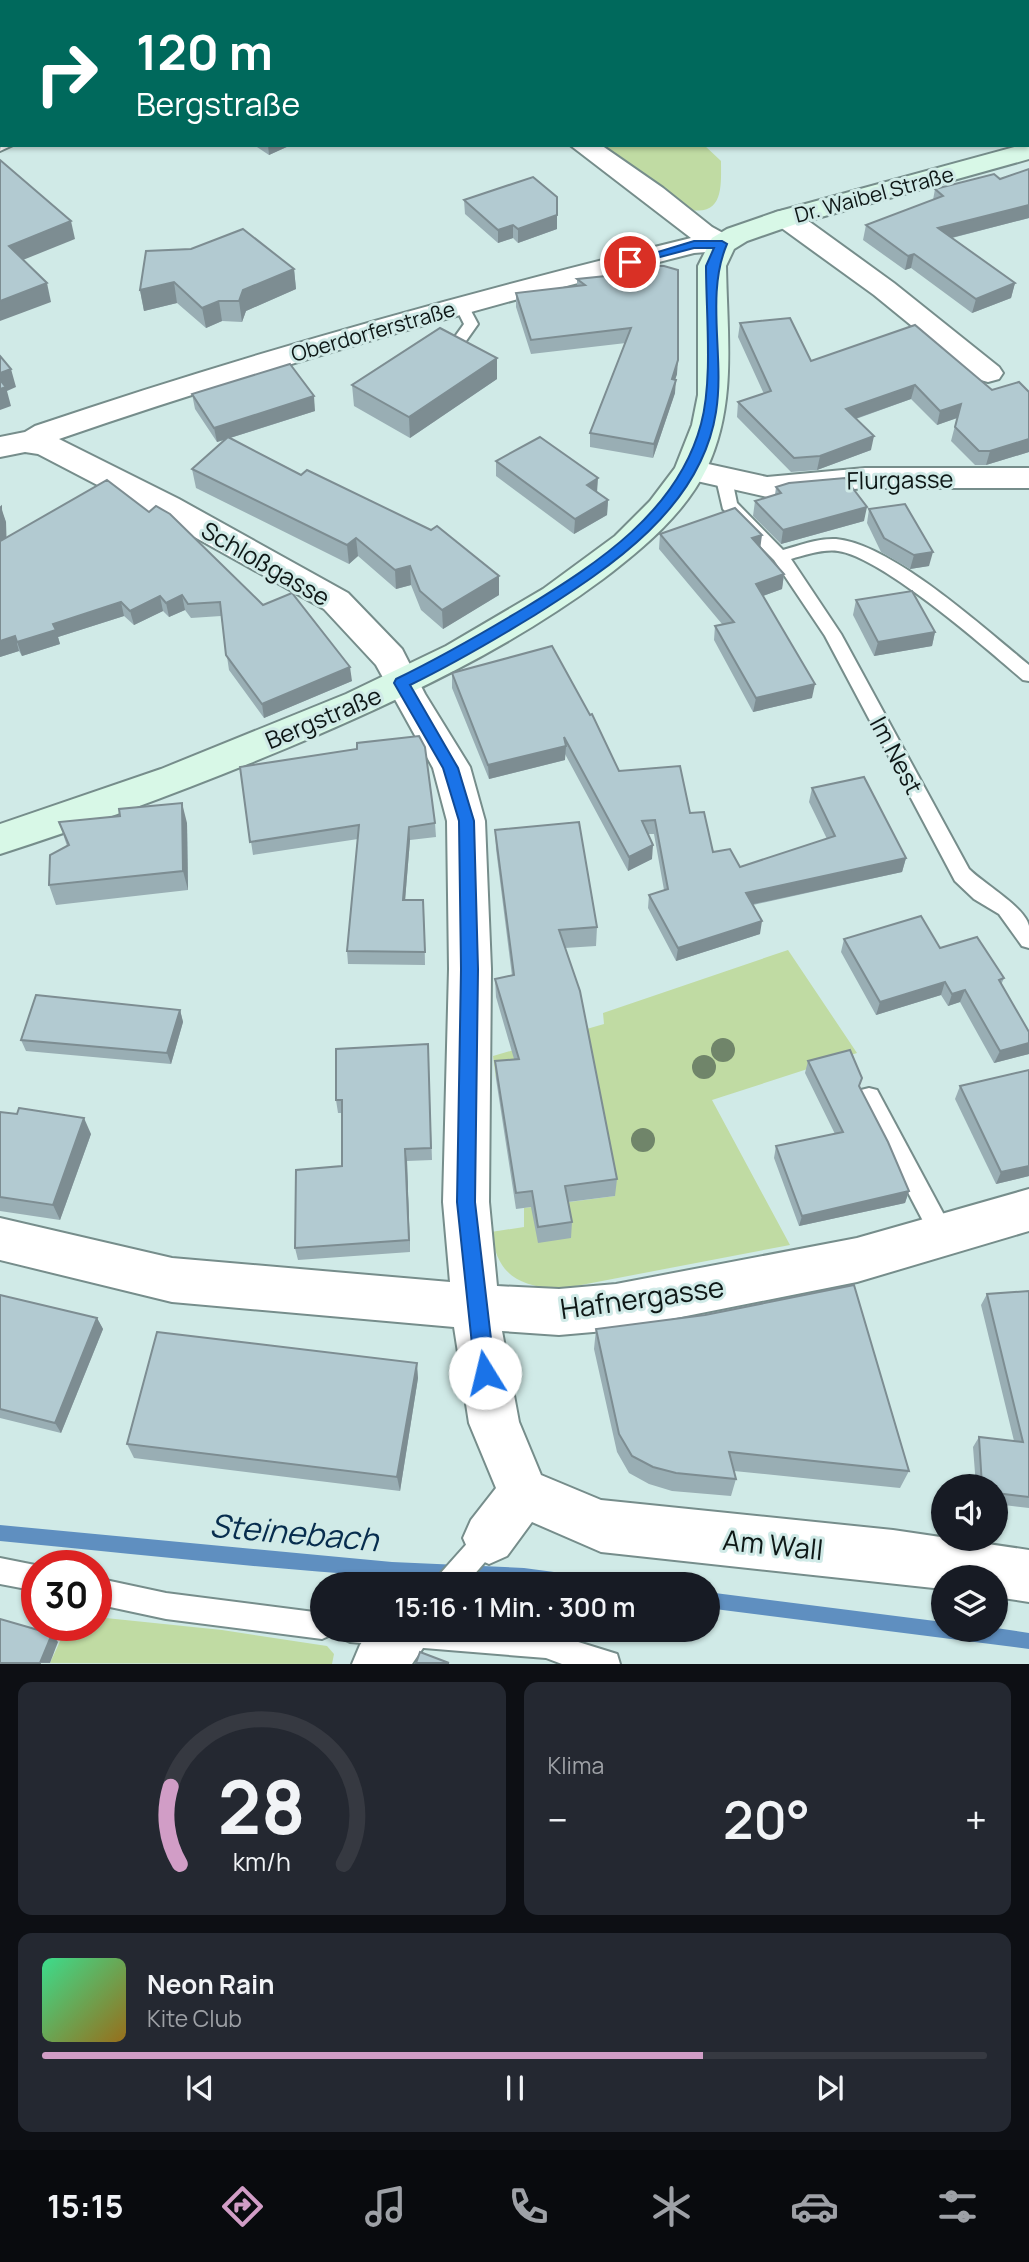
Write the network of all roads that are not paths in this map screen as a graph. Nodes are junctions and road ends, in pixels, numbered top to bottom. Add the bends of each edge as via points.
1 (586, 147) edge
2 (1029, 151) edge
3 (786, 218) junction
4 (722, 244) junction
5 (457, 306) junction
6 (461, 338) edge
7 (988, 373) dead end
8 (16, 445) edge
9 (690, 470) junction
10 (1029, 478) edge
11 (724, 479) junction
12 (780, 556) junction
13 (1029, 676) edge
14 (401, 683) junction
15 (0, 839) edge
16 (1029, 940) edge
17 (869, 1097) dead end
18 (1029, 1210) edge
19 (942, 1234) junction
20 (0, 1239) edge
21 (477, 1307) junction
22 (523, 1493) junction
23 (489, 1538) joint
24 (0, 1571) edge
25 (459, 1572) edge
26 (21, 1575) edge
27 (1029, 1576) edge
28 (112, 1594) edge
29 (310, 1624) edge
30 (395, 1642) edge
31 (607, 1664) edge

1 - 4 street
2 - 3 main road, Dr. Waibel Straße
3 - 4 main road, Dr. Waibel Straße
3 - 7 street
4 - 5 street, Oberdorferstraße via 694,245
4 - 9 main road, Bergstraße via 712,266 713,395 708,425
5 - 6 lane via 471,324
5 - 8 street, Oberdorferstraße via 136,402
8 - 14 street, Schloßgasse via 53,448 336,601 390,658
9 - 11 street, Flurgasse
9 - 14 main road, Bergstraße via 680,488 636,535 582,579 458,655
10 - 11 street, Flurgasse via 866,478 767,487
11 - 12 lane, Im Nest via 729,505
12 - 13 lane via 838,545 862,550 970,627
12 - 16 lane, Im Nest via 832,634 961,875 1006,908
14 - 15 main road, Bergstraße via 174,779
14 - 21 street, Schloßgasse via 450,768 467,821 466,1202
17 - 19 lane
18 - 19 street, Hafnergasse
19 - 21 street, Hafnergasse via 857,1260 616,1307 559,1312
20 - 21 street, Hafnergasse via 173,1280
21 - 22 street, Schloßgasse via 494,1423
22 - 23 street
22 - 27 street, Am Wall via 601,1526 893,1556
23 - 25 lane
24 - 26 lane
28 - 29 lane
30 - 31 lane via 546,1645

